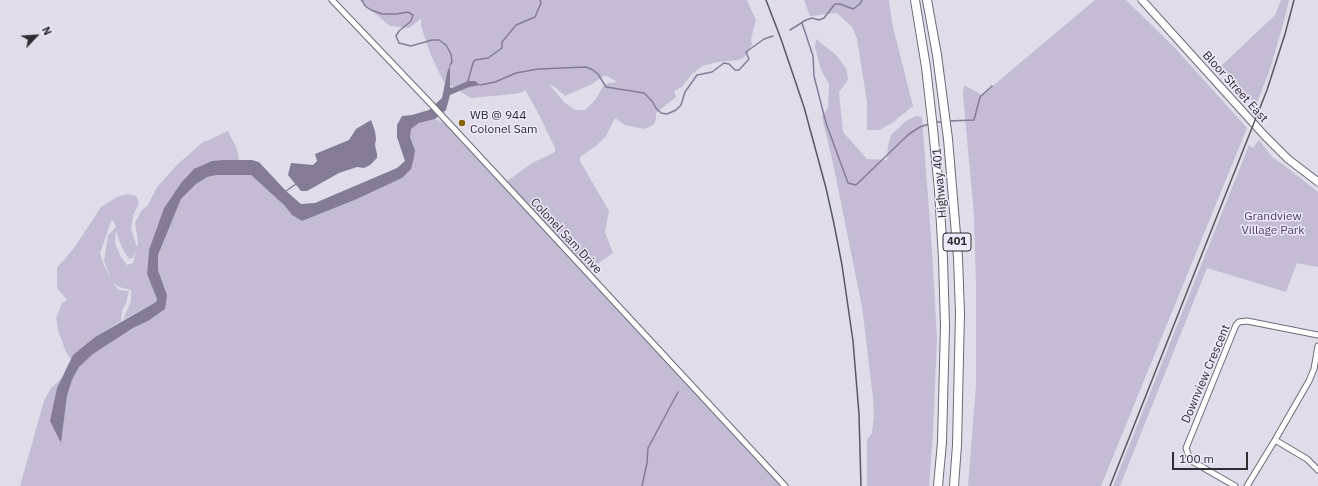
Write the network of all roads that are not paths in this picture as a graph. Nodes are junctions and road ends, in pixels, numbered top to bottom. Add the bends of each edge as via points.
1 (332, 0) edge
2 (916, 0) edge
3 (927, 0) edge
4 (1142, 0) edge
5 (1318, 182) edge
6 (1318, 335) edge
7 (1318, 346) edge
8 (1275, 440) junction
9 (1318, 470) edge
10 (785, 486) edge
11 (938, 486) edge
12 (954, 486) edge
13 (1235, 486) edge
14 (1247, 486) edge

1 - 10 street, Colonel Sam Drive
2 - 11 highway, Highway 401 / 401 via 940,190 945,326 943,434
3 - 12 highway, Highway 401 / 401 via 948,139 958,258 960,313
4 - 5 main road, Bloor Street East via 1264,135 1288,159
6 - 13 street, Downview Crescent via 1247,321 1236,325 1186,448 1190,460
7 - 8 street via 1309,381
8 - 9 street via 1307,459
8 - 14 street

